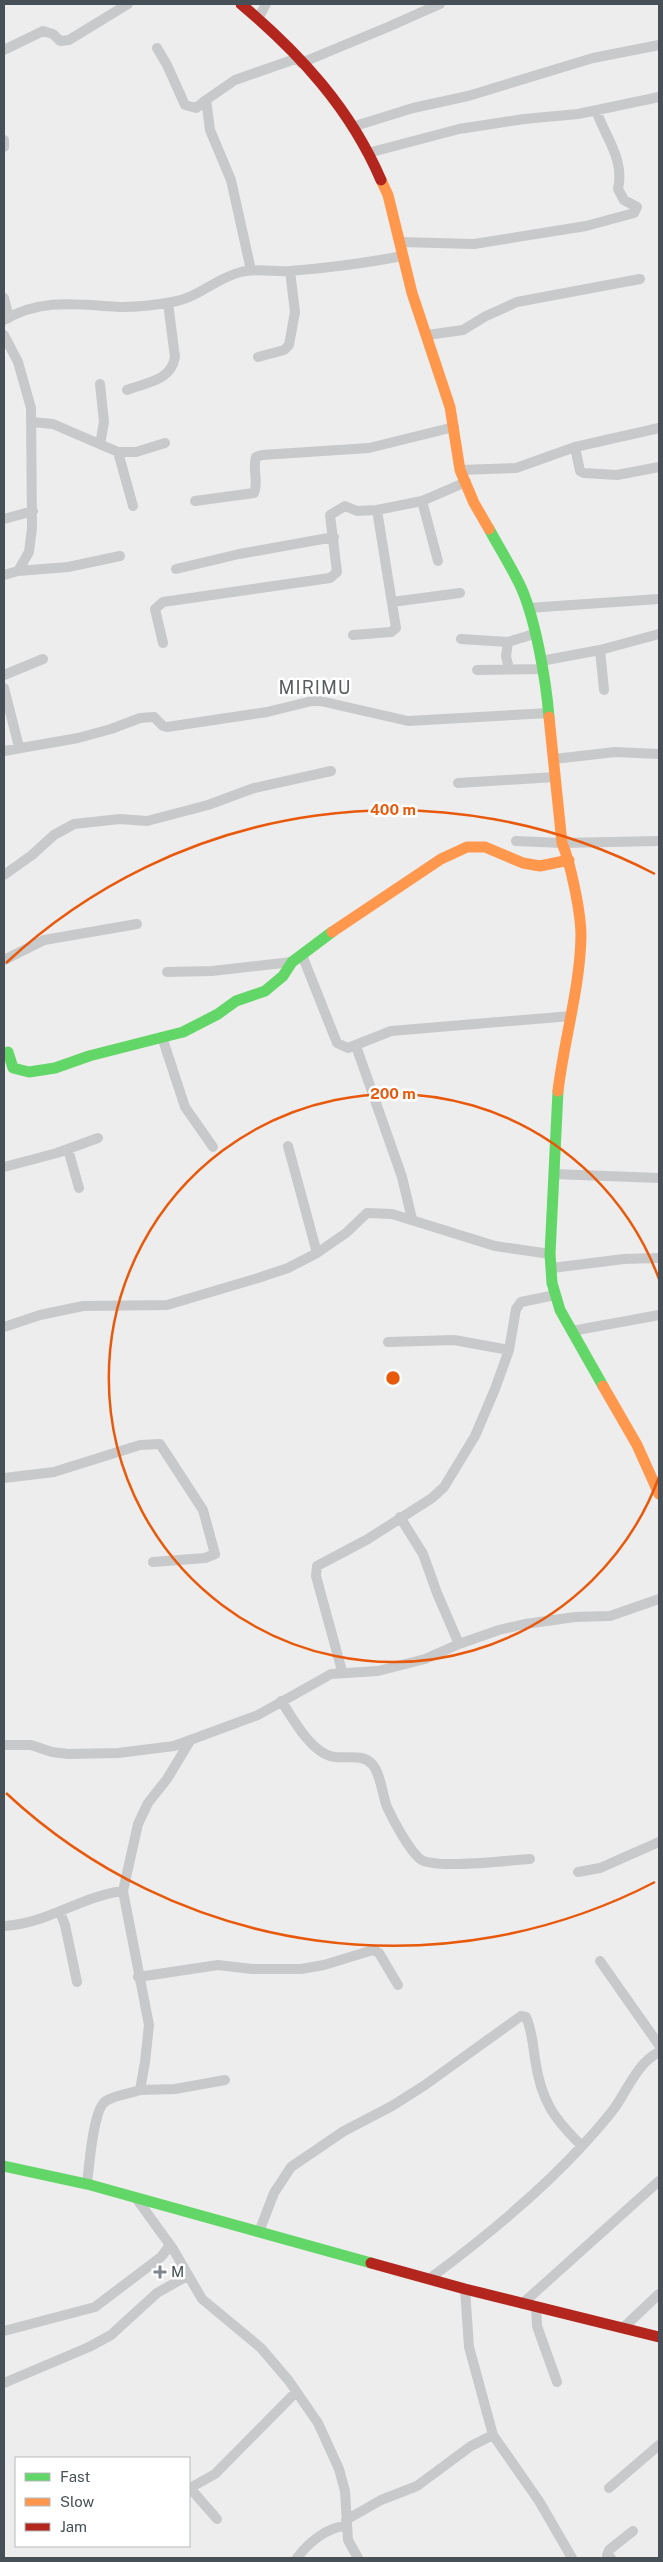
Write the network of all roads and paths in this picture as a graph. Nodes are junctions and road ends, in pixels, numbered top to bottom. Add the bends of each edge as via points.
1 (128, 4) edge
2 (241, 4) edge
3 (266, 4) edge
4 (440, 4) edge
5 (259, 17) junction
6 (659, 45) edge
7 (156, 48) dead end
8 (4, 50) edge
9 (300, 60) junction
10 (659, 97) edge
11 (206, 100) junction
12 (596, 110) junction
13 (355, 126) junction
14 (4, 140) edge
15 (4, 147) edge
16 (368, 153) junction
17 (400, 242) junction
18 (403, 256) junction
19 (251, 270) junction
20 (290, 271) junction
21 (640, 279) dead end
22 (4, 298) edge
23 (168, 303) junction
24 (6, 319) edge
25 (4, 335) edge
26 (427, 335) junction
27 (258, 357) dead end
28 (100, 384) dead end
29 (127, 390) dead end
30 (32, 422) junction
31 (454, 427) junction
32 (659, 428) edge
33 (165, 443) dead end
34 (100, 444) junction
35 (575, 447) junction
36 (118, 452) junction
37 (659, 467) edge
38 (460, 470) junction
39 (466, 482) junction
40 (194, 501) dead end
41 (422, 501) junction
42 (132, 506) dead end
43 (377, 510) junction
44 (33, 511) junction
45 (4, 519) edge
46 (334, 537) junction
47 (120, 556) dead end
48 (438, 561) dead end
49 (176, 569) dead end
50 (18, 571) junction
51 (4, 575) edge
52 (460, 593) dead end
53 (659, 599) edge
54 (392, 602) junction
55 (528, 608) junction
56 (534, 634) junction
57 (659, 634) edge
58 (353, 635) dead end
59 (461, 639) dead end
60 (163, 642) dead end
61 (508, 642) junction
62 (600, 650) junction
63 (42, 659) dead end
64 (541, 665) junction
65 (508, 669) junction
66 (477, 670) dead end
67 (4, 675) edge
68 (4, 688) edge
69 (604, 690) dead end
70 (549, 713) junction
71 (19, 747) junction
72 (4, 751) edge
73 (659, 754) edge
74 (554, 759) junction
75 (331, 771) dead end
76 (555, 777) junction
77 (458, 783) dead end
78 (516, 841) dead end
79 (659, 841) edge
80 (562, 843) junction
81 (569, 860) junction
82 (4, 875) edge
83 (137, 924) dead end
84 (302, 955) junction
85 (4, 960) edge
86 (292, 962) junction
87 (167, 972) dead end
88 (571, 1016) junction
89 (162, 1037) junction
90 (356, 1046) junction
91 (8, 1052) dead end
92 (98, 1138) dead end
93 (288, 1146) dead end
94 (213, 1147) dead end
95 (68, 1149) junction
96 (4, 1167) edge
97 (554, 1174) junction
98 (659, 1178) edge
99 (80, 1188) dead end
100 (412, 1219) junction
101 (317, 1253) junction
102 (550, 1254) junction
103 (659, 1258) edge
104 (552, 1268) junction
105 (555, 1295) junction
106 (659, 1315) edge
107 (4, 1327) edge
108 (572, 1331) junction
109 (388, 1342) dead end
110 (509, 1350) junction
111 (4, 1478) edge
112 (659, 1494) edge
113 (400, 1517) junction
114 (154, 1562) dead end
115 (659, 1599) edge
116 (459, 1644) junction
117 (342, 1671) junction
118 (281, 1701) junction
119 (190, 1741) junction
120 (4, 1745) edge
121 (659, 1842) edge
122 (530, 1859) dead end
123 (578, 1872) dead end
124 (123, 1891) junction
125 (60, 1912) junction
126 (4, 1926) edge
127 (600, 1961) dead end
128 (138, 1977) junction
129 (77, 1982) dead end
130 (398, 1985) dead end
131 (659, 2045) edge
132 (659, 2052) edge
133 (225, 2080) dead end
134 (140, 2090) junction
135 (582, 2146) junction
136 (4, 2166) edge
137 (659, 2181) edge
138 (87, 2184) junction
139 (136, 2198) junction
140 (259, 2232) junction
141 (170, 2245) junction
142 (187, 2276) junction
143 (429, 2279) junction
144 (465, 2290) junction
145 (659, 2294) edge
146 (522, 2304) junction
147 (536, 2307) junction
148 (624, 2327) junction
149 (4, 2331) edge
150 (659, 2337) edge
151 (557, 2382) dead end
152 (4, 2383) edge
153 (296, 2392) junction
154 (494, 2434) junction
155 (659, 2445) edge
156 (609, 2488) dead end
157 (217, 2519) dead end
158 (346, 2523) junction
159 (633, 2531) dead end
160 (297, 2558) edge
161 (358, 2558) edge
162 (572, 2558) edge
163 (611, 2558) edge

1 - 8 street via 69,40 60,41 54,34 44,31
2 - 5 street
3 - 5 street
4 - 9 street via 388,28
5 - 9 street
6 - 13 street via 593,58
7 - 11 street via 185,105 196,108
9 - 11 street via 235,80
9 - 13 street
10 - 12 street
11 - 19 street via 210,130 231,180
12 - 16 street via 459,129
12 - 17 street via 606,137 616,151 620,179 618,189 624,200 636,207 634,213 586,226 474,244
13 - 16 street
14 - 15 street
16 - 17 street via 388,195
17 - 18 street
18 - 20 street via 351,266
18 - 26 street
19 - 20 street
19 - 23 street via 226,276 213,286
20 - 27 street via 295,312 289,345 284,350
21 - 26 street via 517,302 463,330
22 - 24 street
23 - 24 street via 121,307 65,302 30,309
23 - 29 street via 174,366 161,379
25 - 30 street via 18,362
26 - 31 street
28 - 34 street via 104,414
30 - 34 street via 53,424
30 - 44 street
31 - 38 street
31 - 40 street via 370,448 256,457 257,486 254,493
32 - 35 street
33 - 36 street via 136,452
34 - 36 street
35 - 37 street via 580,471 584,473 616,475
35 - 38 street via 516,468
36 - 42 street
38 - 39 street
39 - 41 street
39 - 55 street via 474,503 520,584
41 - 43 street
41 - 48 street
43 - 46 street via 357,511 345,506 330,515
43 - 54 street
44 - 45 street
44 - 50 street via 29,552
46 - 49 street
46 - 60 street via 337,572 330,578 163,602 155,609
47 - 50 street via 68,567
50 - 51 street
52 - 54 street
53 - 55 street
54 - 58 street via 394,632
55 - 56 street
56 - 61 street
56 - 64 street
57 - 62 street
59 - 61 street
61 - 65 street
62 - 64 street
62 - 69 street
63 - 67 street
64 - 65 street
64 - 70 street
65 - 66 street
68 - 71 street
70 - 71 street via 408,721 316,700 267,712 167,727 154,717 140,718 78,738
70 - 74 street
71 - 72 street
73 - 74 street via 615,752
74 - 76 street
75 - 82 street via 254,788 208,805 147,821 120,819 74,824 54,835
76 - 77 street
76 - 80 street
78 - 80 street
79 - 80 street
80 - 81 street
81 - 84 street via 540,866 523,863 485,847 467,847 441,859 342,924
81 - 88 street via 581,935
83 - 85 street via 44,940
84 - 86 street
84 - 90 street via 337,1043 348,1048
86 - 87 street via 212,971
86 - 89 street via 283,976 264,991 236,1001 183,1032
88 - 90 street via 390,1030
88 - 97 street via 556,1110
89 - 91 street via 55,1068 29,1072 16,1070
89 - 94 street via 185,1107
90 - 100 street via 402,1176
92 - 95 street
93 - 101 street
95 - 96 street
95 - 99 street
97 - 98 street
97 - 102 street
100 - 101 street via 367,1213
100 - 102 street via 495,1246
101 - 107 street via 288,1268 167,1305 84,1306
102 - 104 street
103 - 104 street
104 - 105 street
105 - 108 street
105 - 110 street via 521,1302 516,1309
106 - 108 street
108 - 112 street via 637,1445
109 - 110 street via 454,1340
110 - 113 street via 475,1436 456,1469 439,1492
111 - 114 street via 54,1472 140,1445 160,1444 203,1510 215,1554 205,1558
113 - 116 street via 423,1554 436,1594
113 - 117 street via 368,1539 316,1566
115 - 116 street via 610,1616 549,1620 498,1630
116 - 117 street via 425,1659 378,1671
117 - 118 street
118 - 119 street via 258,1715
118 - 122 street via 301,1731 325,1754 365,1758 373,1765 388,1808 420,1859 442,1864
119 - 120 street via 118,1753 68,1754 31,1745
119 - 124 street via 148,1803 138,1824
121 - 123 street via 600,1868
124 - 125 street via 97,1896
124 - 128 street
125 - 126 street via 37,1922
125 - 129 street
127 - 131 street
128 - 130 street via 218,1965 301,1969 373,1950 379,1953
128 - 134 street via 149,2025
132 - 135 street via 642,2064 612,2111
133 - 134 street
134 - 138 street via 106,2100 101,2105
135 - 140 street via 564,2129 545,2103 528,2020 521,2016 426,2085 344,2131 291,2167 274,2193
135 - 143 street via 502,2222
136 - 138 street
137 - 146 street
138 - 139 street
139 - 140 street
139 - 141 street
140 - 143 street
141 - 142 street
141 - 149 street via 161,2257 95,2307
142 - 152 street via 157,2293 111,2335
142 - 153 street via 202,2299 260,2348
143 - 144 street
144 - 146 street
144 - 154 street via 469,2348
145 - 148 street
146 - 147 street
147 - 148 street
147 - 151 street via 537,2326
148 - 150 street
153 - 157 street via 215,2474 190,2488
153 - 158 street via 330,2446 345,2491
154 - 158 street via 464,2451 418,2486 381,2500
154 - 162 street
155 - 156 street
158 - 160 street via 323,2534
158 - 161 street via 348,2540
159 - 163 street via 609,2550 607,2554

